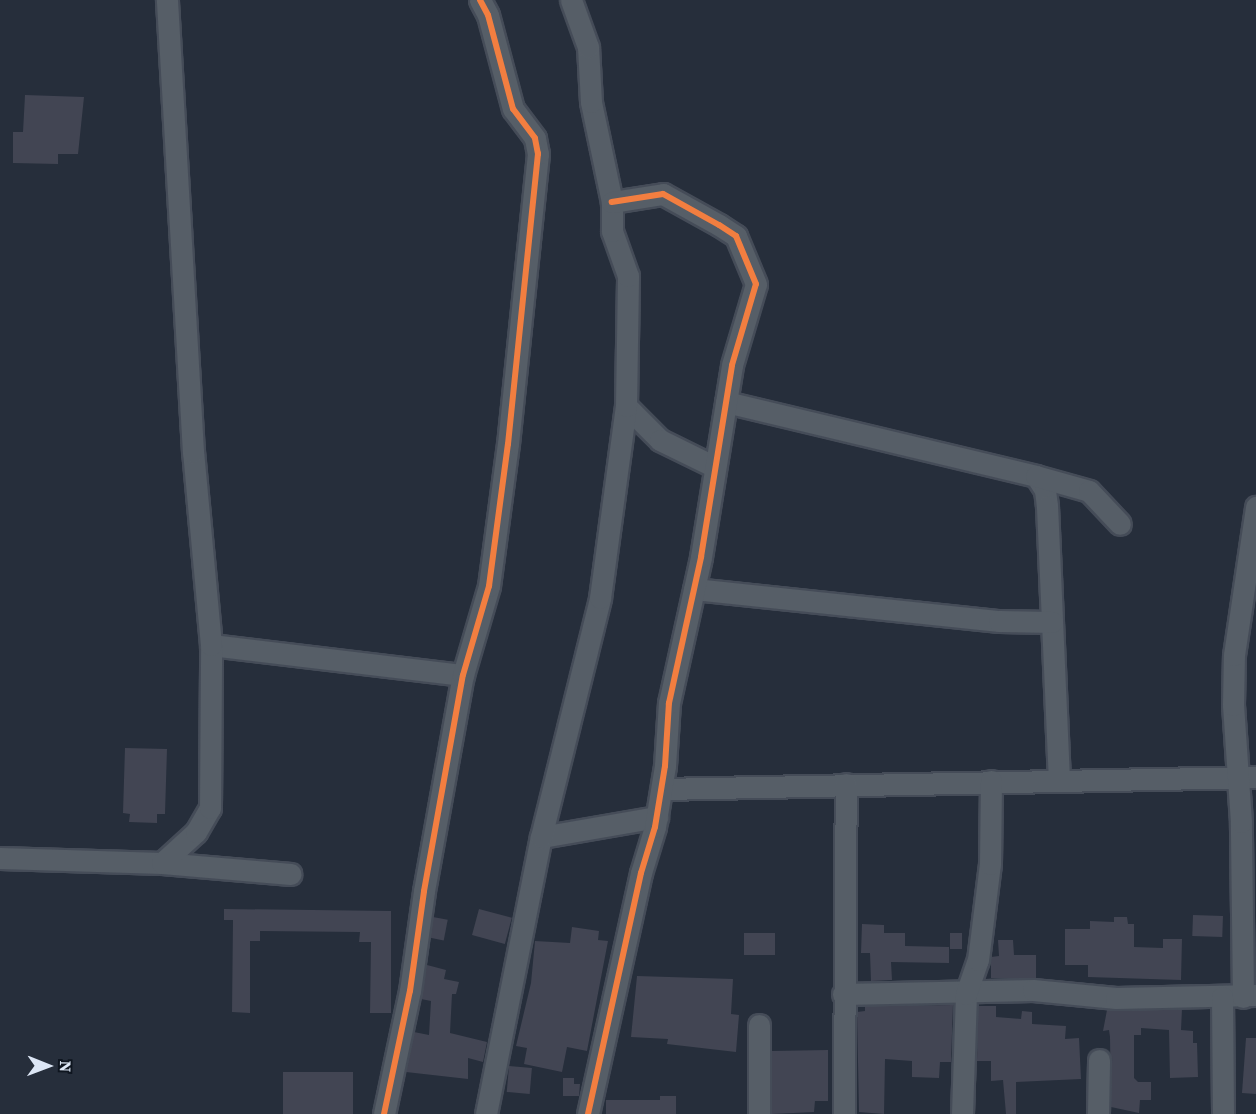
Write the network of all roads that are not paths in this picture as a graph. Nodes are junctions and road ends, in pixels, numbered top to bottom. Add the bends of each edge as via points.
1 (167, 0) edge
2 (480, 0) edge
3 (571, 0) edge
4 (612, 202) junction
5 (726, 402) junction
6 (626, 406) junction
7 (715, 467) junction
8 (1036, 476) junction
9 (1256, 507) edge
10 (1120, 524) dead end
11 (694, 589) junction
12 (1052, 622) junction
13 (211, 645) junction
14 (463, 675) junction
15 (1247, 777) edge
16 (1059, 780) junction
17 (991, 781) junction
18 (846, 784) junction
19 (662, 789) junction
20 (657, 817) junction
21 (541, 837) junction
22 (0, 858) edge
23 (162, 863) junction
24 (291, 874) dead end
25 (843, 994) junction
26 (966, 994) junction
27 (1250, 996) edge
28 (1222, 997) junction
29 (759, 1025) dead end
30 (1099, 1060) dead end
31 (384, 1114) edge
32 (486, 1114) edge
33 (588, 1114) edge
34 (759, 1114) edge
35 (844, 1114) edge
36 (962, 1114) edge
37 (1098, 1114) edge
38 (1223, 1114) edge

1 - 13 street via 193,452
2 - 14 street via 488,15 513,109 535,138 538,154 489,586
3 - 4 street via 588,47 591,102
4 - 5 street via 667,196 736,236 746,252 756,284 732,365
4 - 6 street via 612,231 628,276
5 - 7 street
5 - 8 street
6 - 7 street via 660,440
6 - 21 street via 600,598
7 - 11 street
8 - 10 street via 1089,491
8 - 12 street via 1045,490
9 - 15 street via 1234,655
11 - 12 street via 999,621
11 - 19 street via 669,703
12 - 16 street
13 - 14 street
13 - 23 street via 210,808 196,831
14 - 31 street via 410,991
15 - 16 street
15 - 27 street
16 - 17 street
17 - 18 street
17 - 26 street via 990,864 978,960
18 - 19 street
18 - 25 street
19 - 20 street
20 - 21 street
20 - 33 street
21 - 32 street
22 - 23 street
23 - 24 street
25 - 26 street
25 - 35 street
26 - 28 street via 1033,990 1116,998
26 - 36 street
27 - 28 street
28 - 38 street
29 - 34 street
30 - 37 street

